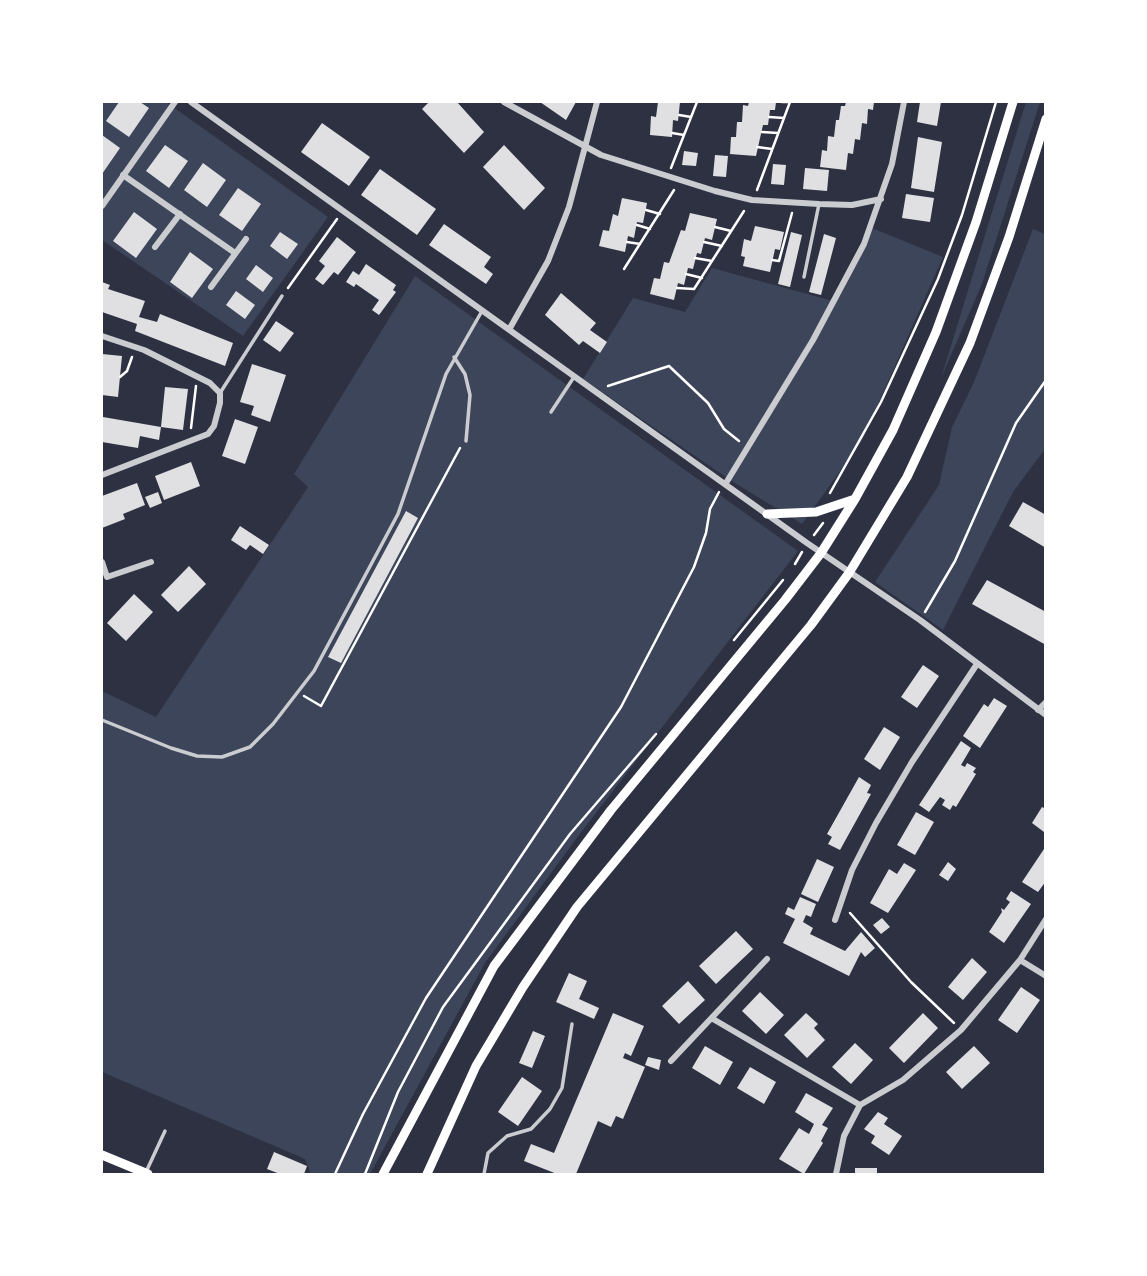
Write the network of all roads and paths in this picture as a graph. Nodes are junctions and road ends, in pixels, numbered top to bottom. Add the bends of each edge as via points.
1 (174, 102) edge
2 (191, 102) edge
3 (504, 102) edge
4 (597, 102) edge
5 (697, 102) edge
6 (782, 102) edge
7 (789, 102) edge
8 (904, 102) edge
9 (996, 102) edge
10 (1013, 102) edge
11 (679, 116) dead end
12 (691, 117) junction
13 (769, 117) dead end
14 (784, 118) junction
15 (1045, 119) edge
16 (762, 132) dead end
17 (673, 133) dead end
18 (778, 133) junction
19 (684, 135) junction
20 (584, 147) junction
21 (757, 147) dead end
22 (772, 149) junction
23 (123, 175) junction
24 (667, 177) junction
25 (680, 182) junction
26 (881, 199) junction
27 (752, 200) junction
28 (795, 203) junction
29 (819, 204) junction
30 (102, 206) edge
31 (646, 210) dead end
32 (660, 214) junction
33 (180, 215) junction
34 (636, 226) dead end
35 (715, 227) dead end
36 (650, 229) junction
37 (329, 231) dead end
38 (731, 231) junction
39 (246, 239) dead end
40 (627, 242) dead end
41 (705, 242) dead end
42 (640, 244) junction
43 (722, 246) junction
44 (155, 247) dead end
45 (235, 253) junction
46 (695, 258) dead end
47 (772, 260) dead end
48 (712, 261) junction
49 (624, 270) dead end
50 (687, 274) dead end
51 (804, 277) dead end
52 (702, 278) junction
53 (211, 287) dead end
54 (677, 288) dead end
55 (282, 296) joint
56 (483, 309) junction
57 (510, 328) junction
58 (102, 336) edge
59 (135, 348) junction
60 (454, 357) junction
61 (197, 376) junction
62 (575, 376) junction
63 (120, 377) dead end
64 (1045, 380) edge
65 (600, 392) junction
66 (220, 393) junction
67 (551, 412) dead end
68 (466, 441) joint
69 (189, 443) junction
70 (753, 443) junction
71 (102, 475) edge
72 (726, 483) junction
73 (855, 499) junction
74 (824, 500) dead end
75 (767, 514) junction
76 (828, 516) dead end
77 (807, 543) junction
78 (821, 553) junction
79 (102, 562) edge
80 (151, 562) dead end
81 (849, 573) junction
82 (104, 579) edge
83 (920, 620) junction
84 (977, 664) junction
85 (304, 696) dead end
86 (1045, 702) edge
87 (1038, 710) junction
88 (1045, 715) edge
89 (102, 720) edge
90 (839, 902) junction
91 (1045, 919) edge
92 (835, 920) dead end
93 (767, 959) dead end
94 (1020, 960) junction
95 (1045, 976) edge
96 (713, 1018) junction
97 (572, 1024) dead end
98 (961, 1030) junction
99 (671, 1061) dead end
100 (860, 1105) junction
101 (165, 1131) dead end
102 (102, 1155) edge
103 (146, 1174) edge
104 (335, 1174) edge
105 (383, 1174) edge
106 (428, 1174) edge
107 (484, 1174) edge
108 (836, 1174) edge

1 - 23 street
2 - 56 street
3 - 20 street
4 - 20 street
5 - 12 path
6 - 7 path
7 - 14 path
8 - 26 street
9 - 74 path via 938,279 881,402
10 - 73 main road via 936,332
11 - 12 path
12 - 19 path
13 - 14 path
14 - 18 path
15 - 81 main road via 970,343 925,446
16 - 18 path
17 - 19 path
18 - 22 path
19 - 24 path
20 - 24 street
20 - 57 street via 569,207 548,261
21 - 22 path
22 - 27 path
23 - 30 street
23 - 33 street
24 - 25 street
25 - 27 street
25 - 32 path
26 - 29 street via 852,205
26 - 70 street via 842,289
27 - 28 street
27 - 38 path
28 - 29 street
28 - 47 path via 779,261
29 - 51 lane
31 - 32 path
32 - 36 path
33 - 44 street
33 - 45 street
34 - 36 path
35 - 38 path
36 - 42 path
37 - 55 path
38 - 43 path
39 - 45 street
40 - 42 path
41 - 43 path
42 - 49 path
43 - 48 path
45 - 53 street
46 - 48 path
48 - 52 path
50 - 52 path
52 - 54 path via 694,289
55 - 66 lane
56 - 57 street
56 - 60 lane
57 - 62 street
58 - 59 street
59 - 61 street
59 - 63 path
60 - 68 lane via 466,374 470,395
60 - 89 lane via 437,396 407,496 314,671 273,724 250,747 222,757 197,757
61 - 66 street
61 - 69 path
62 - 65 street
62 - 67 lane
64 - 83 path via 1016,423 955,561
65 - 70 path via 669,366 708,403 737,442 746,439
65 - 72 street
66 - 69 street via 214,426
68 - 85 path via 321,706
69 - 71 street
70 - 72 street
72 - 75 street
72 - 104 path via 715,496 701,550 676,606 621,707 426,998
73 - 75 main road via 816,512
73 - 78 main road
75 - 77 street
76 - 77 path
77 - 78 street
78 - 81 street
78 - 105 main road via 611,810 494,966
79 - 82 street
80 - 82 street
81 - 83 street
81 - 106 main road via 763,685 577,907 476,1066
83 - 84 street
84 - 87 street
84 - 90 street via 876,823
86 - 87 street
87 - 88 street
90 - 92 street
90 - 98 path
91 - 94 street
93 - 96 street
94 - 95 street
94 - 98 street
96 - 99 street
96 - 100 street
97 - 107 lane via 562,1088 551,1110 531,1129 507,1136 488,1153
98 - 100 street via 902,1080
100 - 108 street via 844,1136
101 - 103 lane
102 - 103 main road

